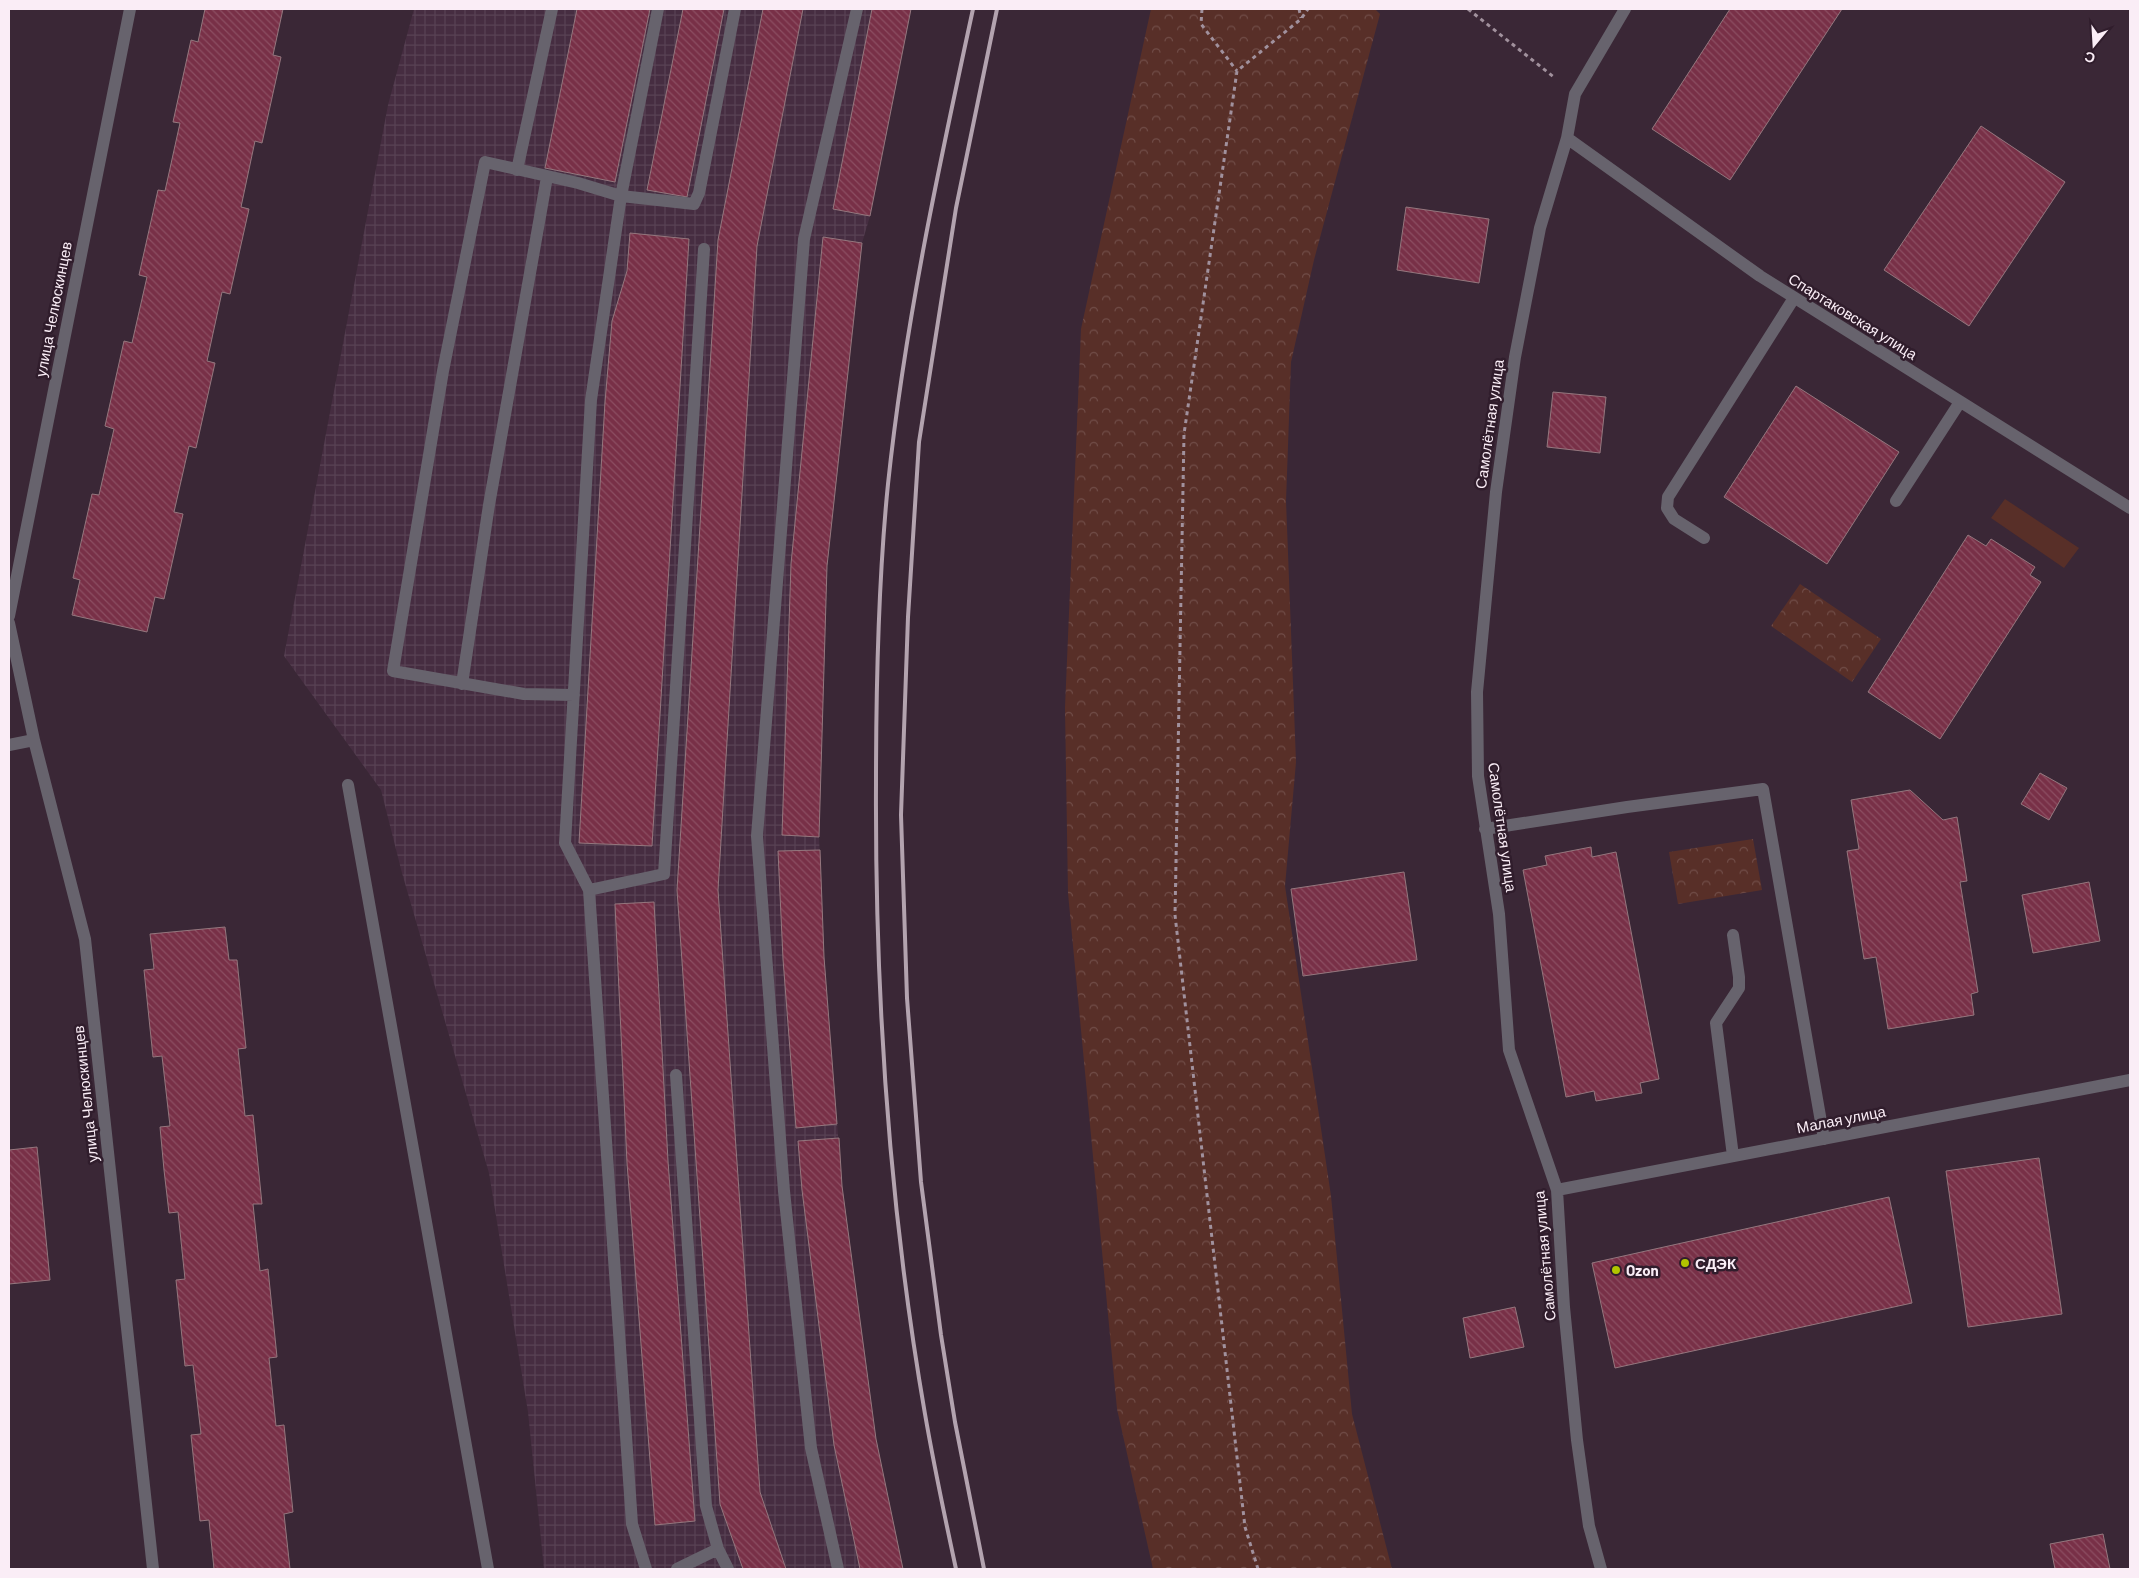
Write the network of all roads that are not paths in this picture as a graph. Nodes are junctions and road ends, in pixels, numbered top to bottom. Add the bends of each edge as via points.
1 (130, 9) edge
2 (552, 9) edge
3 (658, 9) edge
4 (735, 9) edge
5 (857, 9) edge
6 (1624, 9) edge
7 (1568, 138) junction
8 (518, 170) junction
9 (547, 177) junction
10 (621, 196) junction
11 (704, 249) dead end
12 (1794, 298) junction
13 (1960, 402) junction
14 (1896, 501) dead end
15 (2130, 508) edge
16 (1704, 538) dead end
17 (9, 616) edge
18 (9, 622) edge
19 (462, 684) junction
20 (574, 695) junction
21 (34, 740) junction
22 (9, 746) edge
23 (348, 785) dead end
24 (1485, 829) junction
25 (589, 890) junction
26 (1733, 935) dead end
27 (676, 1075) dead end
28 (2130, 1080) edge
29 (1824, 1139) junction
30 (1733, 1156) junction
31 (1557, 1190) junction
32 (718, 1549) junction
33 (153, 1569) edge
34 (488, 1569) edge
35 (646, 1569) edge
36 (677, 1569) edge
37 (728, 1569) edge
38 (838, 1569) edge
39 (1601, 1569) edge

1 - 17 street, улица Челюскинцев
2 - 8 street
3 - 10 street
4 - 10 street via 694,204
5 - 38 street via 804,239 757,836 784,1191 811,1448
6 - 7 street, Самолётная улица via 1575,94
7 - 12 street, Спартаковская улица
7 - 24 street, Самолётная улица via 1538,237 1515,357 1496,492 1477,692 1478,776
8 - 9 street
8 - 19 street via 485,162 443,371 393,671
9 - 10 street via 578,182
9 - 19 street via 489,505
10 - 20 street via 591,400
11 - 25 street via 664,874
12 - 13 street, Спартаковская улица
12 - 16 street via 1668,497 1667,508 1674,519
13 - 14 street
13 - 15 street, Спартаковская улица
18 - 21 street, улица Челюскинцев
19 - 20 street via 524,694
20 - 25 street via 565,843
21 - 22 street
21 - 33 street, улица Челюскинцев via 85,939
23 - 34 street
24 - 29 street via 1763,789
24 - 31 street, Самолётная улица via 1499,914 1509,1050
25 - 35 street via 632,1524
26 - 30 street via 1738,988 1716,1023 1716,1034
27 - 32 street via 706,1506
28 - 29 street, Малая улица
29 - 30 street, Малая улица
30 - 31 street, Малая улица
31 - 39 street, Самолётная улица via 1576,1440 1589,1526
32 - 36 street
32 - 37 street

